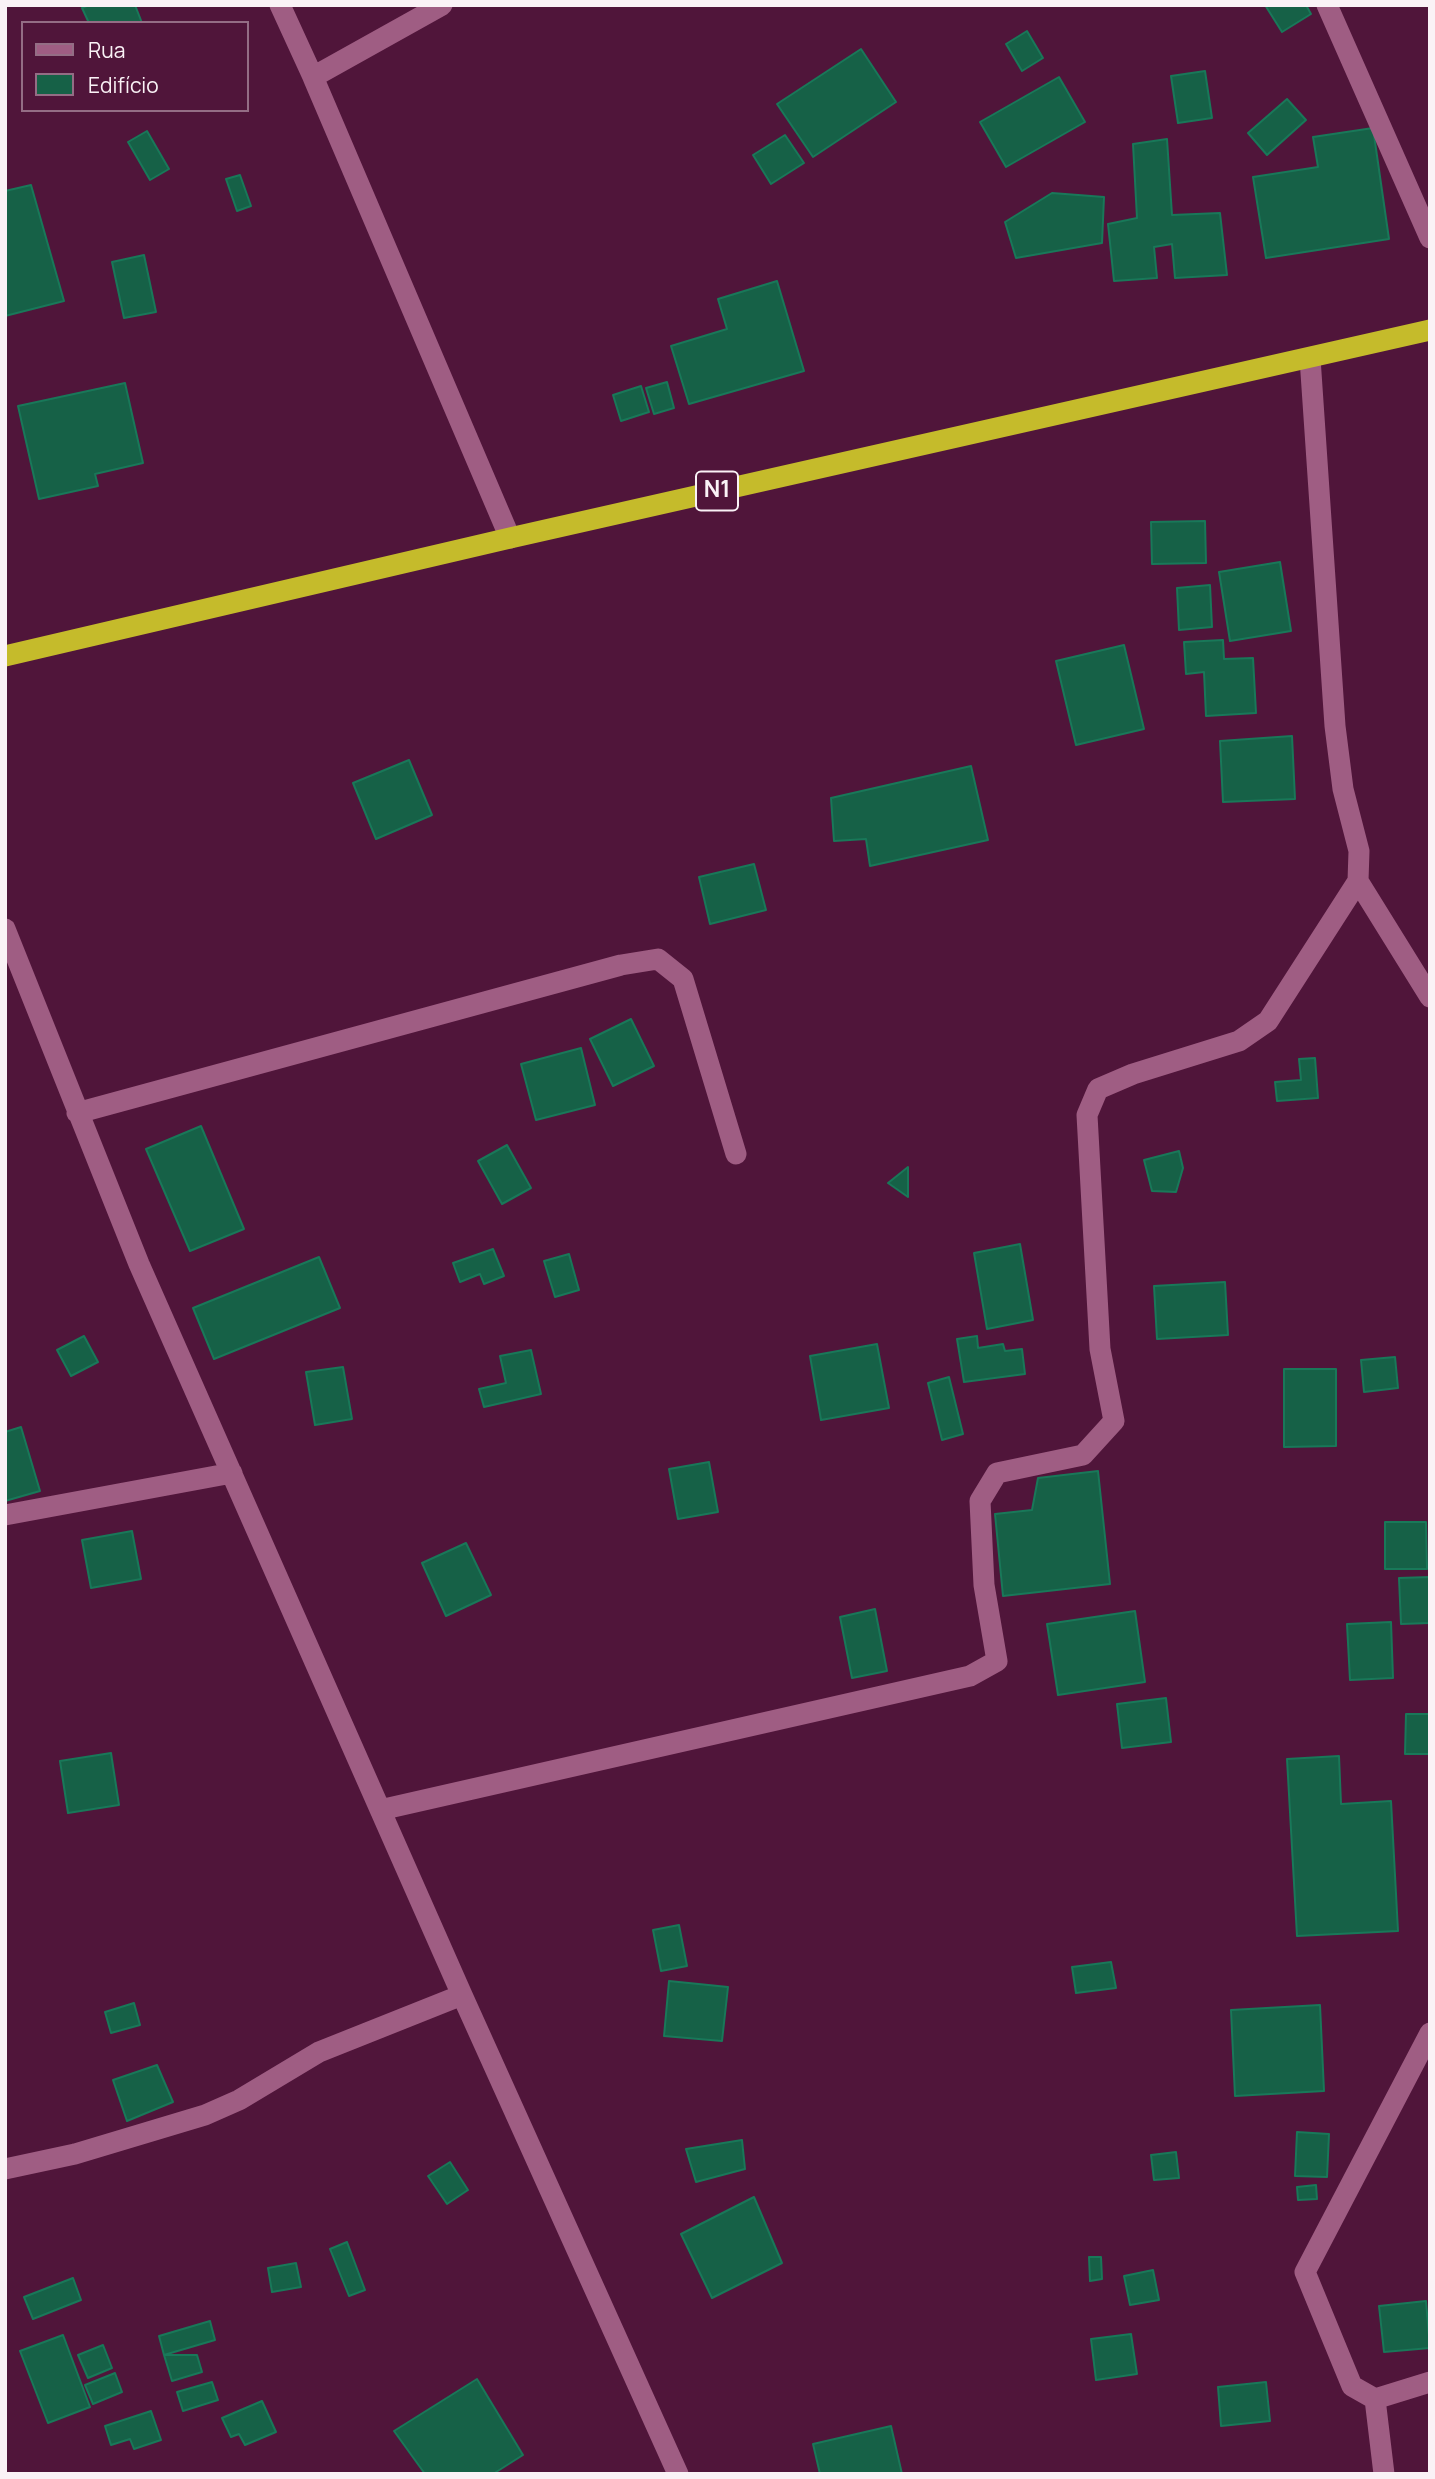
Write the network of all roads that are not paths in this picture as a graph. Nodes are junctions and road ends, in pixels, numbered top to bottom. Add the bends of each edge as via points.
1 (280, 5) edge
2 (442, 5) edge
3 (1327, 5) edge
4 (313, 76) junction
5 (1430, 238) edge
6 (1430, 330) edge
7 (1310, 358) junction
8 (510, 538) junction
9 (5, 656) edge
10 (1358, 881) junction
11 (5, 929) edge
12 (1430, 997) edge
13 (77, 1113) junction
14 (736, 1154) dead end
15 (232, 1473) junction
16 (5, 1515) edge
17 (380, 1810) junction
18 (461, 1995) junction
19 (1430, 2033) edge
20 (5, 2169) edge
21 (1430, 2382) edge
22 (1375, 2399) junction
23 (678, 2474) edge
24 (1384, 2474) edge

1 - 4 street
2 - 4 street
3 - 5 street
4 - 8 street
6 - 7 highway, N1
7 - 8 highway, N1
7 - 10 street via 1335,726 1343,789 1359,851
8 - 9 highway, N1
10 - 12 street
10 - 17 street via 1268,1021 1239,1041 1133,1074 1098,1090 1087,1115 1100,1349 1114,1421 1083,1455 997,1473 979,1501 984,1585 997,1661 970,1676
11 - 13 street
13 - 14 street via 621,965 658,959 683,979
13 - 15 street
15 - 16 street
15 - 17 street
17 - 18 street
18 - 20 street via 318,2052 205,2115 75,2154
18 - 23 street
19 - 22 street via 1305,2272 1352,2386
21 - 22 street
22 - 24 street

